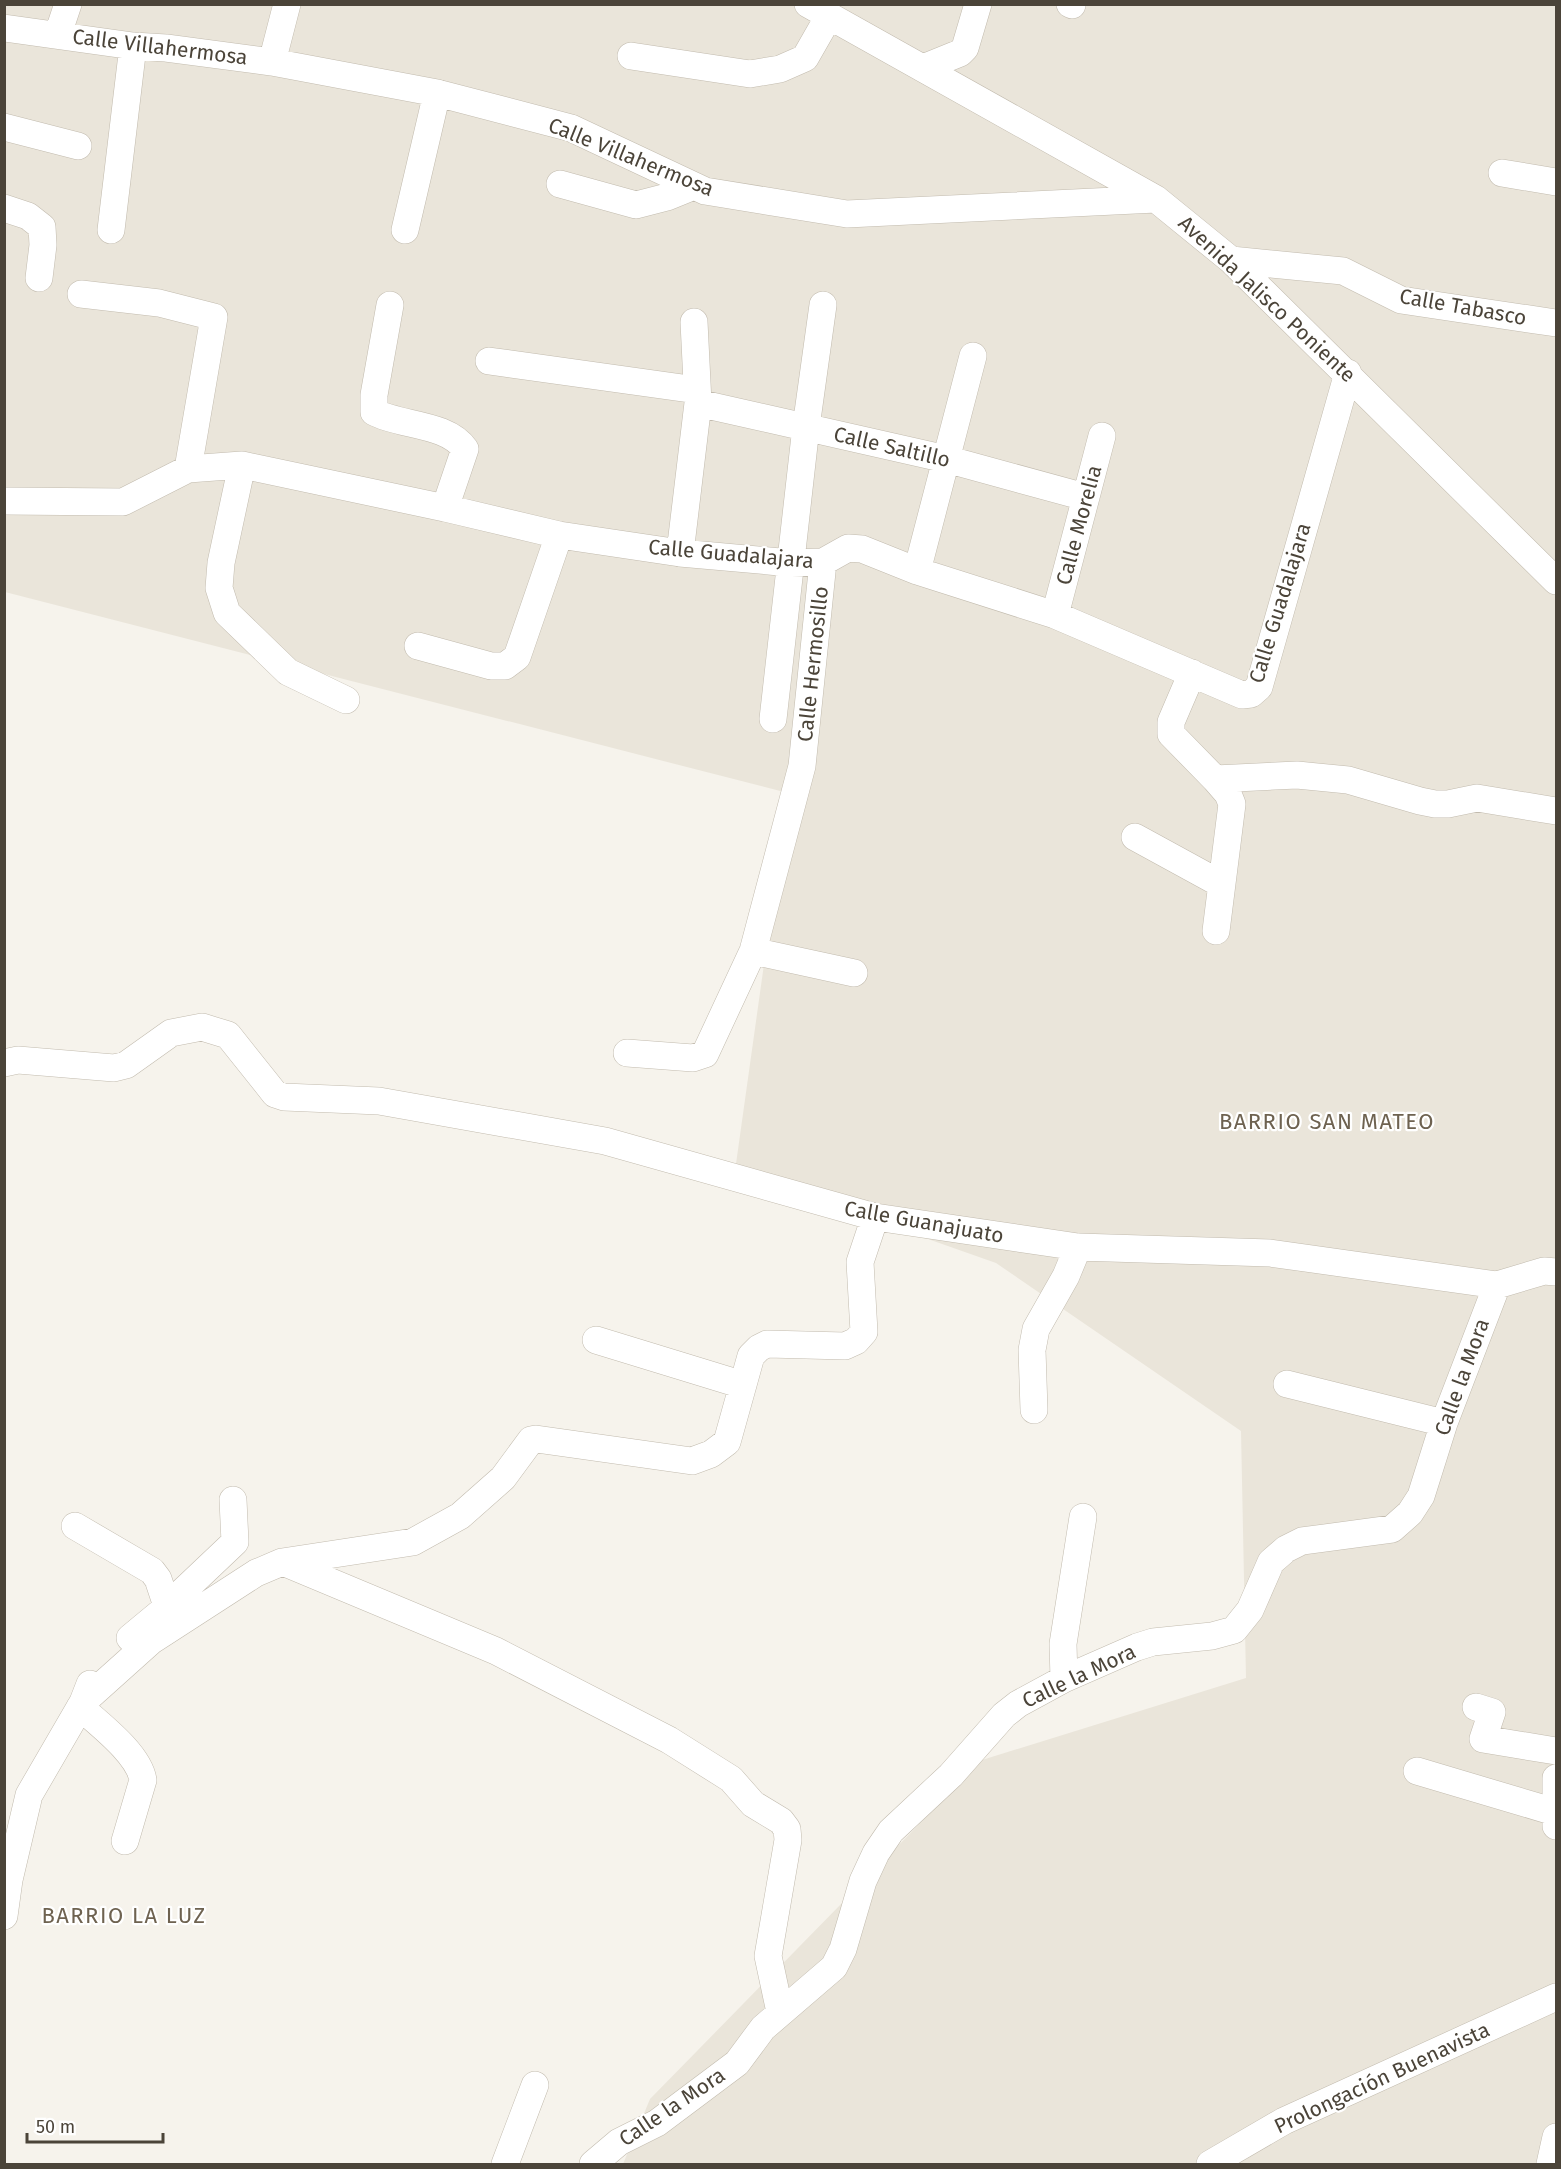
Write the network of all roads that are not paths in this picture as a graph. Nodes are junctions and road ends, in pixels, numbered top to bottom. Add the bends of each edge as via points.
1 (68, 4) edge
2 (288, 4) edge
3 (978, 4) edge
4 (818, 10) edge
5 (4, 28) edge
6 (58, 34) junction
7 (133, 46) junction
8 (631, 56) dead end
9 (272, 62) junction
10 (923, 68) junction
11 (437, 93) junction
12 (4, 127) edge
13 (78, 146) dead end
14 (1502, 173) dead end
15 (1557, 182) edge
16 (560, 184) dead end
17 (694, 186) junction
18 (1156, 199) junction
19 (4, 208) edge
20 (111, 230) dead end
21 (405, 230) dead end
22 (1231, 260) junction
23 (39, 278) dead end
24 (81, 294) dead end
25 (823, 304) dead end
26 (390, 305) dead end
27 (694, 322) dead end
28 (1557, 323) edge
29 (973, 356) dead end
30 (489, 361) dead end
31 (1348, 373) junction
32 (698, 396) junction
33 (806, 427) junction
34 (1102, 436) dead end
35 (946, 459) junction
36 (242, 465) junction
37 (188, 469) junction
38 (1085, 497) junction
39 (4, 501) edge
40 (445, 508) junction
41 (559, 535) junction
42 (680, 553) junction
43 (823, 562) junction
44 (791, 563) junction
45 (917, 571) junction
46 (1557, 581) edge
47 (1055, 615) junction
48 (418, 646) dead end
49 (1192, 674) junction
50 (346, 700) dead end
51 (773, 719) dead end
52 (1215, 780) junction
53 (1557, 811) edge
54 (1135, 837) dead end
55 (1221, 884) junction
56 (1216, 931) dead end
57 (753, 951) junction
58 (854, 973) dead end
59 (627, 1053) dead end
60 (4, 1063) edge
61 (875, 1217) junction
62 (1078, 1247) junction
63 (1557, 1272) edge
64 (1497, 1285) junction
65 (596, 1340) dead end
66 (1287, 1384) dead end
67 (743, 1385) junction
68 (1034, 1410) dead end
69 (1444, 1423) junction
70 (233, 1500) dead end
71 (1083, 1517) dead end
72 (75, 1526) dead end
73 (282, 1562) junction
74 (167, 1606) junction
75 (1064, 1679) junction
76 (82, 1704) junction
77 (1476, 1707) dead end
78 (1557, 1750) edge
79 (1417, 1771) dead end
80 (1557, 1778) edge
81 (1556, 1819) edge
82 (124, 1841) dead end
83 (7, 1880) edge
84 (4, 1917) edge
85 (1557, 1997) edge
86 (780, 2012) junction
87 (535, 2085) dead end
88 (1557, 2137) edge
89 (505, 2164) edge
90 (593, 2164) edge
91 (1210, 2164) edge
92 (1550, 2164) edge

1 - 6 street
2 - 9 street
3 - 10 street via 965,48
4 - 8 street via 805,58 780,69 750,74
4 - 10 street, Avenida Jalisco Poniente
5 - 6 street, Calle Villahermosa
6 - 7 street, Calle Villahermosa
7 - 9 street, Calle Villahermosa
7 - 20 street
9 - 11 street, Calle Villahermosa
10 - 18 street, Avenida Jalisco Poniente
11 - 17 street, Calle Villahermosa via 570,128
11 - 21 street
12 - 13 street
14 - 15 street
16 - 17 street via 636,204
17 - 18 street, Calle Villahermosa via 847,214
18 - 22 street, Avenida Jalisco Poniente
19 - 23 street via 28,216 42,227
22 - 28 street, Calle Tabasco via 1343,271 1401,300
22 - 31 street, Avenida Jalisco Poniente
24 - 37 street via 159,303 214,317
25 - 33 street
26 - 40 street via 374,412 458,439 465,449
27 - 32 street
29 - 35 street
30 - 32 street, Calle Saltillo
31 - 46 street, Avenida Jalisco Poniente
31 - 49 street, Calle Guadalajara via 1259,687 1242,695
32 - 33 street, Calle Saltillo
32 - 42 street
33 - 35 street, Calle Saltillo
33 - 44 street
34 - 38 street, Calle Morelia
35 - 38 street, Calle Saltillo
35 - 45 street
36 - 37 street, Calle Guadalajara
36 - 40 street, Calle Guadalajara
36 - 50 street via 221,563 219,588 227,613 288,672
37 - 39 street, Calle Guadalajara via 123,502
38 - 47 street, Calle Morelia
40 - 41 street, Calle Guadalajara
41 - 42 street, Calle Guadalajara
41 - 48 street via 518,657 505,666 491,666
42 - 44 street, Calle Guadalajara
43 - 44 street, Calle Guadalajara
43 - 45 street, Calle Guadalajara via 848,548 862,549
43 - 57 street, Calle Hermosillo via 802,766
44 - 51 street
45 - 47 street, Calle Guadalajara
47 - 49 street, Calle Guadalajara
49 - 52 street via 1171,722 1171,734
52 - 53 street via 1297,775 1348,780 1435,804 1477,798
52 - 55 street via 1232,804
54 - 55 street
55 - 56 street
57 - 58 street
57 - 59 street, Calle Hermosillo via 705,1054 693,1058
60 - 61 street, Calle Guanajuato via 18,1059 114,1068 126,1065 171,1033 202,1027 228,1035 275,1094 284,1097 379,1101 605,1141
61 - 62 street, Calle Guanajuato
61 - 67 street via 860,1262 864,1332 845,1346 767,1344 751,1356
62 - 64 street, Calle Guanajuato via 1270,1253
62 - 68 street via 1036,1329 1032,1350
63 - 64 street
64 - 69 street, Calle la Mora
65 - 67 street
66 - 69 street
67 - 73 street via 727,1442 711,1454 692,1461 536,1439 528,1443 503,1478 460,1516 413,1542
69 - 75 street, Calle la Mora via 1421,1496 1410,1514 1392,1529 1302,1541 1271,1562 1250,1610 1234,1630 1153,1642
70 - 74 street via 235,1542
71 - 75 street via 1063,1644
72 - 74 street via 152,1571
73 - 76 street via 255,1573 152,1641
73 - 86 street via 496,1650 669,1740 731,1779 753,1804 781,1821 788,1840 768,1956
74 - 76 street via 104,1661 93,1675
75 - 86 street, Calle la Mora via 1004,1715 951,1775 891,1831 863,1881 834,1967
76 - 82 street via 129,1754 142,1775
76 - 83 street via 29,1795
77 - 78 street via 1492,1712 1483,1739
79 - 81 street
80 - 81 street
83 - 84 street
85 - 91 street, Prolongación Buenavista via 1284,2121
86 - 90 street, Calle la Mora via 737,2063 657,2123 619,2142
87 - 89 street
88 - 92 street

